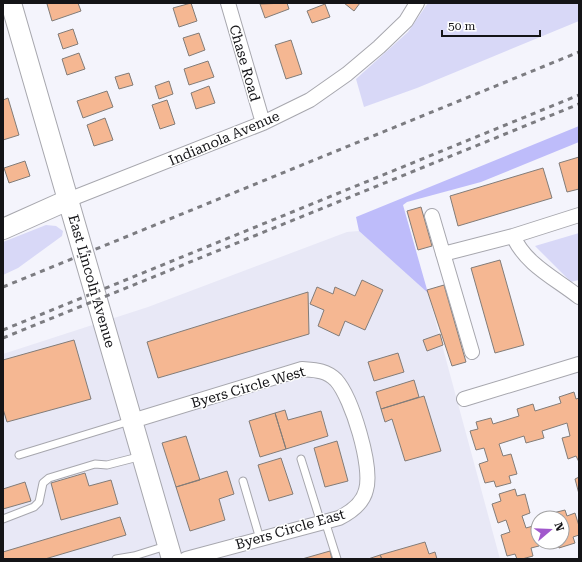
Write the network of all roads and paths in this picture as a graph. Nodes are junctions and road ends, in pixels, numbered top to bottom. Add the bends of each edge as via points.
1 (11, 3) edge
2 (228, 3) edge
3 (417, 3) edge
4 (263, 123) junction
5 (68, 200) junction
6 (579, 215) edge
7 (432, 216) dead end
8 (3, 229) edge
9 (514, 236) junction
10 (443, 254) junction
11 (579, 297) edge
12 (472, 352) dead end
13 (579, 364) edge
14 (464, 399) dead end
15 (132, 421) junction
16 (357, 426) joint
17 (19, 455) dead end
18 (142, 456) junction
19 (301, 459) dead end
20 (243, 481) dead end
21 (3, 518) edge
22 (323, 522) junction
23 (260, 539) junction
24 (170, 552) edge
25 (116, 559) edge
26 (186, 559) edge
27 (338, 559) edge

1 - 5 main road, East Lincoln Avenue
2 - 4 street, Chase Road
3 - 4 street, Indianola Avenue via 406,21 359,64 310,100
4 - 5 street, Indianola Avenue
5 - 8 main road, Indianola Avenue
5 - 15 main road, East Lincoln Avenue
6 - 9 street
7 - 10 street
9 - 10 street
9 - 11 street via 518,247 534,266
10 - 12 street
13 - 14 street
15 - 16 street, Byers Circle West via 308,369 321,370 336,380
15 - 17 lane
15 - 18 main road, East Lincoln Avenue
16 - 22 street, Byers Circle East via 368,476 366,491 359,504 350,512
18 - 21 lane via 107,465 95,464 49,478 43,483 39,502 34,507
18 - 24 main road, East Lincoln Avenue
19 - 22 lane
20 - 23 lane
22 - 23 street, Byers Circle East
22 - 27 lane
23 - 26 street, Byers Circle East
24 - 25 lane

